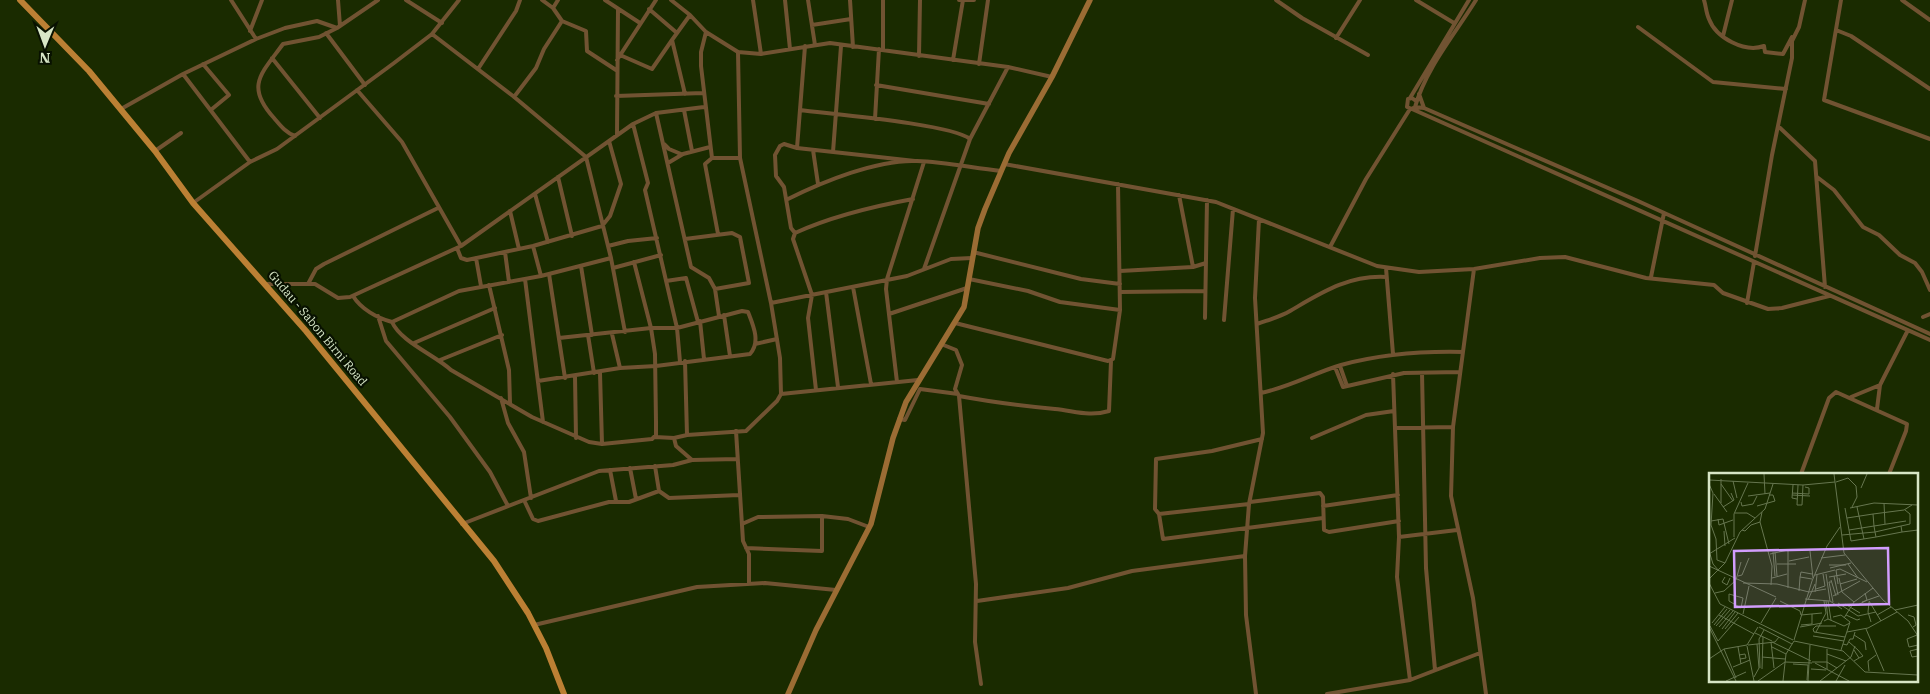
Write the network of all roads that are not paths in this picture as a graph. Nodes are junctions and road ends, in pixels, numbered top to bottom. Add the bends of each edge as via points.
1 (20, 0) edge
2 (231, 0) edge
3 (262, 0) edge
4 (338, 0) edge
5 (378, 0) edge
6 (406, 0) edge
7 (459, 0) edge
8 (520, 0) edge
9 (542, 0) edge
10 (558, 0) edge
11 (605, 0) edge
12 (656, 0) edge
13 (670, 0) edge
14 (754, 0) edge
15 (785, 0) edge
16 (808, 0) edge
17 (850, 0) edge
18 (883, 0) edge
19 (920, 0) edge
20 (961, 0) edge
21 (974, 0) edge
22 (988, 0) edge
23 (1090, 0) edge
24 (1276, 0) edge
25 (1360, 0) edge
26 (1416, 0) edge
27 (1469, 0) edge
28 (1476, 0) edge
29 (1704, 0) edge
30 (1732, 0) edge
31 (1805, 0) edge
32 (1842, 0) edge
33 (1902, 0) edge
34 (553, 8) junction
35 (618, 9) junction
36 (649, 9) junction
37 (690, 15) junction
38 (851, 19) junction
39 (1930, 20) edge
40 (562, 21) junction
41 (1454, 22) junction
42 (442, 23) junction
43 (640, 23) junction
44 (812, 25) junction
45 (339, 27) junction
46 (1638, 27) dead end
47 (1799, 28) junction
48 (1836, 30) junction
49 (250, 31) junction
50 (706, 32) junction
51 (326, 33) junction
52 (677, 33) junction
53 (432, 34) junction
54 (1723, 36) junction
55 (1336, 38) junction
56 (256, 39) junction
57 (672, 40) junction
58 (815, 45) junction
59 (805, 46) junction
60 (841, 46) junction
61 (853, 47) junction
62 (790, 49) junction
63 (881, 49) junction
64 (738, 52) junction
65 (761, 54) junction
66 (620, 55) junction
67 (1368, 55) dead end
68 (919, 56) junction
69 (272, 58) junction
70 (953, 60) junction
71 (616, 62) junction
72 (203, 64) junction
73 (979, 64) junction
74 (1008, 67) junction
75 (478, 69) junction
76 (616, 70) junction
77 (183, 74) junction
78 (1052, 77) junction
79 (364, 85) junction
80 (876, 85) junction
81 (1786, 89) junction
82 (357, 90) junction
83 (1930, 90) edge
84 (703, 93) junction
85 (685, 94) junction
86 (1419, 94) junction
87 (514, 96) junction
88 (616, 96) junction
89 (1410, 98) junction
90 (1416, 101) junction
91 (989, 104) junction
92 (704, 107) junction
93 (1411, 107) junction
94 (1424, 108) junction
95 (212, 109) junction
96 (121, 110) junction
97 (684, 110) junction
98 (800, 110) junction
99 (656, 113) junction
100 (837, 114) junction
101 (320, 118) junction
102 (875, 118) junction
103 (633, 124) junction
104 (1778, 126) junction
105 (181, 132) dead end
106 (617, 135) junction
107 (295, 136) junction
108 (970, 138) junction
109 (1930, 139) edge
110 (609, 141) junction
111 (663, 143) junction
112 (710, 147) junction
113 (797, 148) junction
114 (812, 150) junction
115 (155, 151) junction
116 (692, 151) junction
117 (833, 152) junction
118 (683, 154) junction
119 (586, 157) junction
120 (712, 158) junction
121 (740, 158) junction
122 (915, 161) junction
123 (250, 162) junction
124 (924, 162) junction
125 (668, 163) junction
126 (1004, 164) junction
127 (961, 166) junction
128 (1001, 171) junction
129 (558, 177) junction
130 (1817, 177) junction
131 (818, 184) junction
132 (1118, 184) junction
133 (535, 194) junction
134 (1179, 195) junction
135 (788, 199) junction
136 (913, 199) junction
137 (1207, 200) junction
138 (193, 203) junction
139 (438, 208) junction
140 (1233, 209) junction
141 (510, 211) junction
142 (1664, 213) junction
143 (1259, 219) junction
144 (1662, 219) junction
145 (602, 226) junction
146 (795, 233) junction
147 (718, 234) junction
148 (572, 236) junction
149 (657, 238) junction
150 (685, 239) junction
151 (548, 242) junction
152 (533, 246) junction
153 (608, 246) junction
154 (459, 247) junction
155 (1330, 248) junction
156 (520, 249) junction
157 (506, 252) junction
158 (660, 255) junction
159 (972, 255) junction
160 (1755, 256) junction
161 (476, 258) junction
162 (611, 258) junction
163 (634, 262) junction
164 (1754, 262) junction
165 (1206, 263) junction
166 (581, 266) junction
167 (1193, 267) junction
168 (613, 268) junction
169 (1386, 268) junction
170 (1474, 268) junction
171 (924, 269) junction
172 (1120, 271) junction
173 (548, 274) junction
174 (541, 276) junction
175 (1386, 277) junction
176 (1651, 277) junction
177 (525, 279) junction
178 (887, 279) junction
179 (969, 279) junction
180 (666, 281) junction
181 (509, 282) junction
182 (267, 284) junction
183 (308, 284) junction
184 (1120, 284) junction
185 (488, 285) junction
186 (481, 286) junction
187 (853, 287) junction
188 (1825, 287) junction
189 (968, 288) junction
190 (715, 289) junction
191 (1930, 290) edge
192 (1205, 291) junction
193 (826, 292) junction
194 (1120, 292) junction
195 (812, 295) junction
196 (353, 296) junction
197 (1829, 296) junction
198 (1747, 302) junction
199 (771, 303) junction
200 (495, 308) junction
201 (1120, 310) junction
202 (889, 314) junction
203 (1930, 314) edge
204 (378, 316) junction
205 (721, 316) junction
206 (1923, 317) dead end
207 (1205, 318) dead end
208 (1224, 320) dead end
209 (392, 322) junction
210 (699, 322) junction
211 (955, 323) junction
212 (1257, 324) junction
213 (651, 328) junction
214 (677, 328) junction
215 (1908, 330) junction
216 (625, 332) junction
217 (612, 334) junction
218 (1930, 334) edge
219 (502, 335) junction
220 (590, 335) junction
221 (559, 338) junction
222 (777, 338) junction
223 (1930, 340) edge
224 (414, 343) junction
225 (755, 344) junction
226 (940, 344) junction
227 (1463, 352) junction
228 (1393, 354) junction
229 (730, 356) junction
230 (704, 359) junction
231 (440, 360) junction
232 (685, 361) junction
233 (1112, 361) junction
234 (680, 362) junction
235 (656, 366) junction
236 (1338, 366) junction
237 (620, 368) junction
238 (1460, 372) junction
239 (594, 373) junction
240 (600, 373) junction
241 (1422, 373) junction
242 (1393, 374) junction
243 (575, 376) junction
244 (565, 378) junction
245 (918, 380) junction
246 (538, 381) junction
247 (897, 382) junction
248 (871, 384) junction
249 (1880, 385) junction
250 (838, 387) junction
251 (816, 390) junction
252 (1261, 393) junction
253 (781, 394) junction
254 (958, 395) junction
255 (1851, 397) junction
256 (501, 398) junction
257 (510, 403) junction
258 (1876, 409) junction
259 (1394, 411) junction
260 (899, 419) junction
261 (543, 422) junction
262 (1453, 426) junction
263 (1395, 428) junction
264 (1424, 428) junction
265 (736, 431) junction
266 (687, 434) junction
267 (576, 438) junction
268 (655, 438) junction
269 (674, 438) junction
270 (1312, 438) dead end
271 (1262, 439) junction
272 (602, 444) junction
273 (737, 459) junction
274 (692, 460) junction
275 (655, 466) junction
276 (630, 468) junction
277 (610, 470) junction
278 (1801, 473) edge
279 (1889, 473) edge
280 (659, 491) junction
281 (739, 494) junction
282 (1398, 495) junction
283 (531, 498) junction
284 (636, 499) junction
285 (524, 500) junction
286 (616, 501) junction
287 (1250, 503) junction
288 (508, 506) junction
289 (1323, 506) junction
290 (1160, 514) junction
291 (822, 516) junction
292 (1324, 518) junction
293 (1399, 521) junction
294 (462, 524) junction
295 (742, 524) junction
296 (869, 527) junction
297 (1247, 530) junction
298 (1457, 530) junction
299 (1425, 534) junction
300 (1399, 537) junction
301 (746, 548) junction
302 (1245, 556) junction
303 (749, 583) junction
304 (836, 590) junction
305 (977, 601) junction
306 (534, 625) junction
307 (1480, 653) junction
308 (1435, 670) junction
309 (1410, 680) junction
310 (981, 684) dead end
311 (564, 694) edge
312 (788, 694) edge
313 (1256, 694) edge
314 (1327, 694) edge
315 (1486, 694) edge

1 - 96 main road, Gudau - Sabon Birni Road via 73,53
2 - 49 street
3 - 49 street
4 - 45 street
5 - 45 street
6 - 42 street
7 - 42 street
8 - 75 street
9 - 34 street
10 - 34 street
11 - 35 street
12 - 36 street
13 - 37 street
14 - 65 street
15 - 62 street
16 - 44 street
17 - 38 street
18 - 63 street
19 - 68 street
20 - 21 street
20 - 70 street
22 - 73 street
23 - 78 street
24 - 55 street
25 - 55 street
26 - 41 street
27 - 41 street
28 - 86 street
29 - 54 street via 1709,20
30 - 54 street
31 - 47 street
32 - 48 street
33 - 39 street
34 - 40 street
35 - 43 street
35 - 71 street
36 - 43 street
36 - 52 street
37 - 50 street
37 - 52 street
38 - 44 street
38 - 61 street
40 - 76 street via 586,31 587,51
40 - 87 street via 536,68
41 - 89 street
42 - 53 street
43 - 66 street
44 - 58 street
45 - 51 street
45 - 56 street via 317,21
46 - 81 street via 1713,82
47 - 54 street via 1783,54 1765,52 1764,46 1754,50
47 - 81 street via 1792,41
48 - 83 street via 1851,36
48 - 109 street via 1824,100
49 - 56 street
50 - 64 street
50 - 84 street via 701,52
51 - 69 street via 310,40 283,44
51 - 79 street
52 - 57 street
53 - 75 street
53 - 79 street
55 - 67 street
56 - 72 street
57 - 66 street via 650,69
57 - 85 street
58 - 59 street
58 - 60 street via 830,43
59 - 62 street
59 - 98 street
60 - 61 street
60 - 100 street
61 - 63 street
62 - 65 street
63 - 68 street
63 - 80 street
64 - 65 street
64 - 121 street
66 - 71 street
68 - 70 street
69 - 101 street
69 - 107 street via 257,83 258,95 266,110
70 - 73 street
71 - 76 street
72 - 77 street
72 - 95 street via 229,95
73 - 74 street
74 - 78 street
74 - 91 street
75 - 87 street
76 - 88 street
77 - 95 street
77 - 96 street
78 - 126 street
79 - 82 street
80 - 91 street
80 - 102 street
81 - 104 street
82 - 101 street
82 - 139 street via 402,142
84 - 85 street
84 - 92 street
85 - 88 street
86 - 90 street
86 - 94 street
87 - 119 street
88 - 106 street
89 - 90 street
89 - 93 street
90 - 93 street
91 - 108 street
92 - 97 street
92 - 112 street
93 - 94 street
93 - 144 street
93 - 155 street via 1366,180
94 - 142 street
95 - 123 street
96 - 115 main road, Gudau - Sabon Birni Road
97 - 99 street
97 - 116 street
98 - 100 street
98 - 113 street
99 - 103 street
99 - 111 street
100 - 102 street
100 - 117 street
101 - 107 street
102 - 108 street via 963,133
103 - 106 street
103 - 149 street via 648,183 645,190
104 - 130 street via 1812,157
104 - 160 street
105 - 115 street
106 - 110 street
107 - 123 street
108 - 127 street
110 - 119 street
110 - 145 street via 621,184 610,216
111 - 118 street
111 - 125 street
112 - 116 street
112 - 120 street
113 - 114 street
113 - 135 street via 784,144 775,155 776,176
114 - 117 street
114 - 131 street
115 - 138 main road, Gudau - Sabon Birni Road
116 - 118 street
117 - 122 street
118 - 125 street
119 - 129 street
119 - 145 street
120 - 121 street
120 - 147 street via 704,164
121 - 199 street
122 - 124 street
122 - 131 street via 876,166
123 - 138 street
124 - 127 street
124 - 136 street
125 - 150 street
126 - 128 street
126 - 132 street
127 - 128 street
127 - 171 street
128 - 159 street via 978,228
129 - 133 street
129 - 148 street
130 - 188 street
130 - 191 street via 1834,190 1863,227 1915,263
131 - 135 street
132 - 134 street
132 - 172 street
133 - 141 street
133 - 151 street
134 - 137 street
134 - 167 street
135 - 146 street via 791,228
136 - 146 street via 889,203
136 - 178 street
137 - 140 street
137 - 165 street
138 - 182 main road, Gudau - Sabon Birni Road
139 - 154 street
139 - 183 street via 324,264 316,269
140 - 143 street
140 - 208 street
141 - 154 street
141 - 156 street
142 - 144 street
142 - 160 street
143 - 155 street
143 - 212 street
144 - 164 street
144 - 176 street
145 - 148 street
145 - 153 street
146 - 195 street via 793,239
147 - 150 street
147 - 190 street via 740,237 749,283
148 - 151 street
149 - 153 street
149 - 158 street
150 - 190 street via 692,266 708,275
151 - 152 street
152 - 156 street
152 - 174 street
153 - 162 street
154 - 161 street via 463,260
154 - 196 street
155 - 169 street
156 - 157 street
157 - 161 street
157 - 181 street
158 - 163 street
158 - 180 street
159 - 171 street
159 - 179 street
159 - 184 street
160 - 188 street
161 - 186 street
162 - 166 street
162 - 168 street
163 - 168 street
163 - 213 street
164 - 197 street
164 - 198 street
165 - 167 street
165 - 192 street
166 - 173 street
166 - 220 street
167 - 172 street
168 - 216 street
169 - 170 street via 1419,272
169 - 175 street
170 - 176 street via 1565,257 1600,268
170 - 227 street
171 - 178 street
172 - 184 street
173 - 174 street
173 - 221 street
174 - 177 street
175 - 212 street via 1349,280 1286,313
175 - 228 street
176 - 198 street via 1714,285 1723,293
177 - 181 street
177 - 246 street
178 - 187 street
178 - 202 street
179 - 189 street
179 - 201 street via 1028,291 1060,302
180 - 210 street via 686,278
180 - 214 street
181 - 185 street
182 - 183 street
182 - 294 main road, Gudau - Sabon Birni Road
183 - 196 street via 316,284 338,298
184 - 194 street
185 - 186 street
185 - 200 street
186 - 209 street via 459,291
187 - 193 street
187 - 248 street
188 - 218 street
189 - 202 street
189 - 211 street via 964,307
190 - 205 street
192 - 194 street
192 - 207 street
193 - 195 street
193 - 250 street
194 - 201 street
195 - 199 street
195 - 251 street via 808,318
196 - 204 street via 358,305
197 - 198 street via 1782,308 1768,309
197 - 215 street
199 - 222 street
200 - 219 street
200 - 224 street
201 - 233 street
202 - 247 street
203 - 206 street
204 - 209 street
204 - 288 street via 386,341 450,416 490,472
205 - 210 street
205 - 225 street via 748,312
205 - 229 street
209 - 224 street
210 - 214 street
210 - 230 street
211 - 226 street
211 - 233 street
212 - 252 street
213 - 214 street
213 - 216 street
213 - 235 street
214 - 234 street
215 - 223 street
215 - 249 street
216 - 217 street
217 - 220 street
217 - 237 street
219 - 231 street
219 - 257 street via 510,370
220 - 221 street
220 - 239 street
221 - 244 street
222 - 225 street
222 - 253 street
224 - 231 street
225 - 229 street via 750,354
226 - 245 street
226 - 254 street via 956,350 962,365 955,389
227 - 228 street
227 - 238 street
228 - 236 street
229 - 230 street
230 - 232 street
231 - 256 street via 451,370
232 - 234 street
232 - 266 street
233 - 254 street via 1109,411 1094,415
234 - 235 street
235 - 237 street
235 - 268 street
236 - 242 street via 1347,386
236 - 252 street
237 - 240 street
238 - 241 street
238 - 262 street
239 - 240 street
239 - 243 street
240 - 272 street
241 - 242 street
241 - 264 street
242 - 259 street
243 - 244 street
243 - 267 street
244 - 246 street
245 - 247 street
245 - 260 street
246 - 261 street
247 - 248 street
248 - 250 street
249 - 255 street
249 - 258 street
250 - 251 street
251 - 253 street
252 - 271 street
253 - 265 street via 750,429
254 - 260 street via 920,389 905,420
254 - 305 street
255 - 258 street
255 - 278 street via 1832,393
256 - 257 street
256 - 283 street via 508,423 524,452
257 - 261 street
258 - 279 street via 1905,422 1907,426
259 - 263 street
259 - 270 street via 1366,415
260 - 296 street
261 - 267 street
262 - 264 street
262 - 298 street via 1451,496
263 - 264 street
263 - 282 street
264 - 299 street
265 - 266 street
265 - 273 street
266 - 269 street
267 - 272 street
268 - 269 street
268 - 272 street
269 - 274 street via 676,446
271 - 287 street
271 - 290 street via 1212,451 1156,459 1155,509
273 - 274 street
273 - 281 street
274 - 275 street
275 - 276 street
275 - 280 street
276 - 277 street
276 - 284 street
277 - 283 street via 599,471
277 - 286 street
280 - 281 street via 669,498
280 - 284 street
281 - 295 street
282 - 289 street
282 - 293 street
283 - 285 street
284 - 286 street
285 - 286 street via 533,519 538,521
285 - 288 street
287 - 289 street via 1318,492 1322,494
287 - 290 street
287 - 297 street
288 - 294 street
289 - 292 street
290 - 297 street via 1165,540
291 - 295 street via 758,517
291 - 296 street via 848,518
291 - 301 street via 822,551
292 - 293 street via 1324,530 1329,532
292 - 297 street
293 - 300 street
294 - 306 main road, Gudau - Sabon Birni Road via 504,575
295 - 301 street
296 - 304 street
297 - 302 street
298 - 299 street
298 - 307 street via 1474,598
299 - 300 street
299 - 308 street
300 - 309 street via 1397,577
301 - 303 street
302 - 305 street via 1132,572 1068,588
302 - 313 street via 1246,615
303 - 304 street
303 - 306 street via 683,589
304 - 312 street
305 - 310 street via 976,642
306 - 311 main road, Gudau - Sabon Birni Road
307 - 308 street
307 - 315 street
308 - 309 street
309 - 314 street

